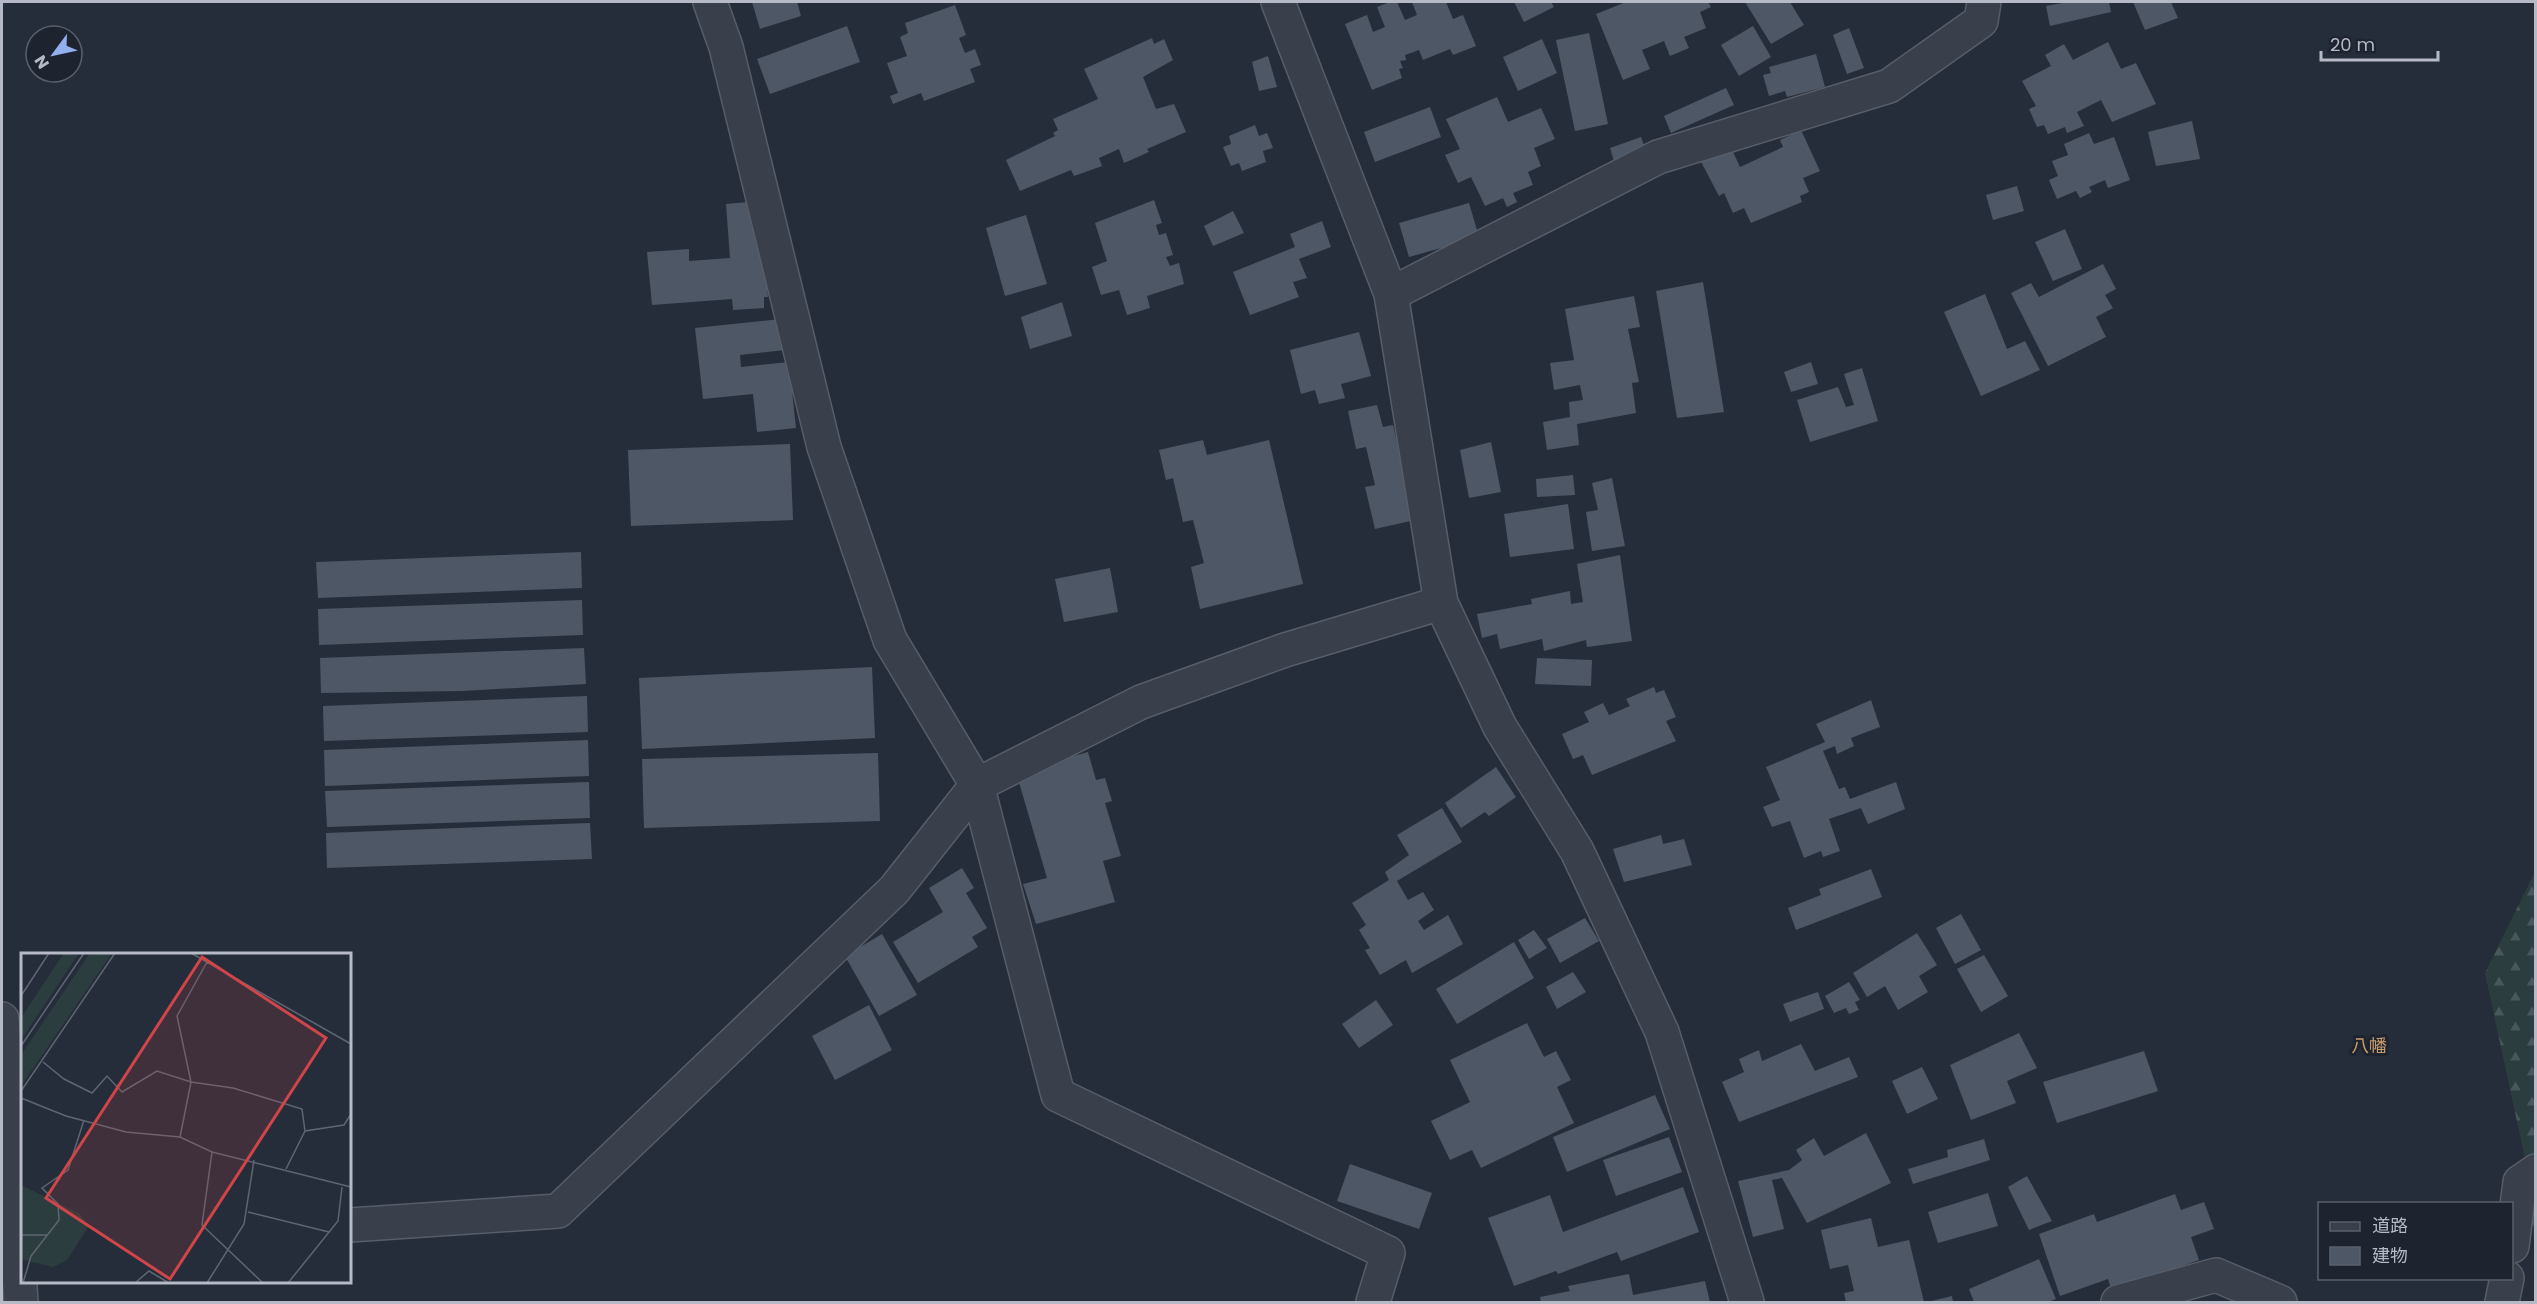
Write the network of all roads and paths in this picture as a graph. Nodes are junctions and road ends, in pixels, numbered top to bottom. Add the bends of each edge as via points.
1 (710, 2) edge
2 (1278, 2) edge
3 (1984, 2) edge
4 (1391, 294) junction
5 (1441, 603) junction
6 (977, 785) junction
7 (2, 1019) edge
8 (2535, 1171) edge
9 (351, 1225) edge
10 (2513, 1232) edge
11 (20, 1247) edge
12 (2507, 1280) edge
13 (21, 1302) edge
14 (1373, 1302) edge
15 (1747, 1302) edge
16 (2118, 1302) edge
17 (2280, 1302) edge
18 (2502, 1302) edge

1 - 6 street via 726,47 824,447 890,640
2 - 4 street
3 - 4 street via 1981,21 1889,86 1658,157
4 - 5 street
5 - 6 street via 1285,650 1141,702
5 - 15 street via 1500,727 1578,851 1662,1032
6 - 9 street via 894,890 558,1211
6 - 14 street via 1058,1095 1388,1253
7 - 11 street
8 - 10 street via 2520,1182
11 - 13 street
12 - 18 street
16 - 17 street via 2216,1275

